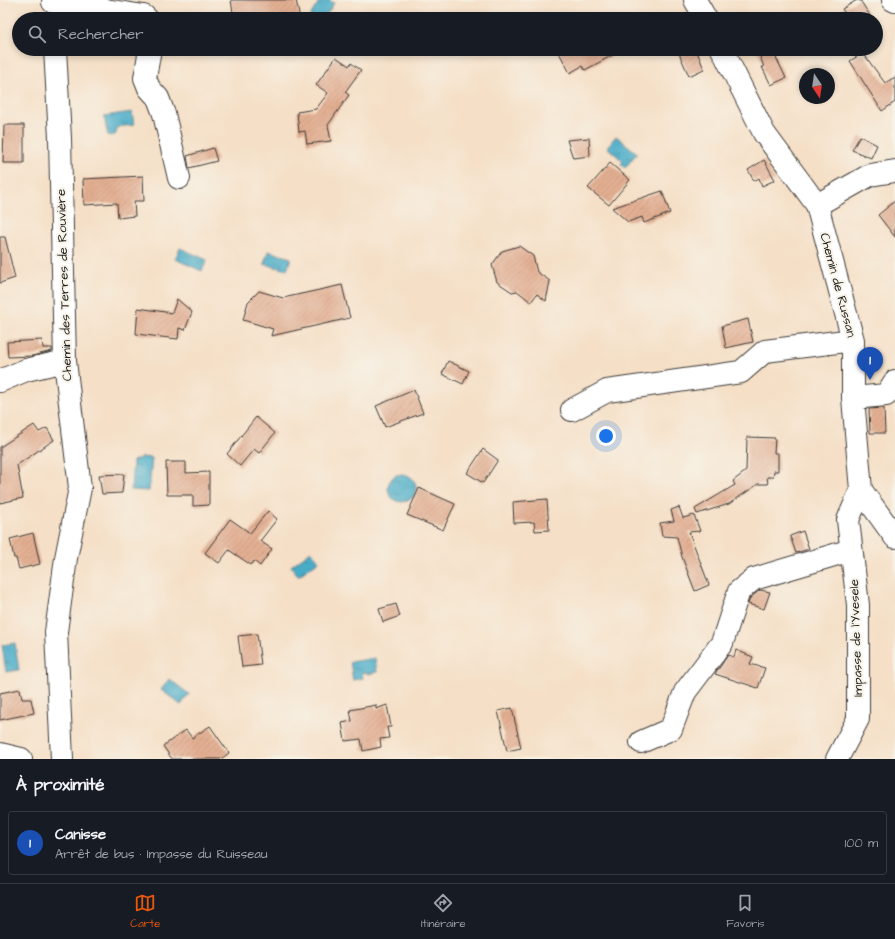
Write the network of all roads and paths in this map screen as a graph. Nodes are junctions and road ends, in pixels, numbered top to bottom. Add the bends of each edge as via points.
1 (695, 0) edge
2 (53, 7) edge
3 (104, 12) edge
4 (702, 12) edge
5 (55, 56) edge
6 (149, 56) edge
7 (726, 56) edge
8 (895, 171) edge
9 (180, 178) dead end
10 (817, 205) junction
11 (853, 340) junction
12 (65, 361) junction
13 (0, 381) edge
14 (895, 381) edge
15 (853, 398) junction
16 (572, 410) dead end
17 (861, 490) junction
18 (895, 537) edge
19 (851, 550) junction
20 (641, 742) dead end
21 (0, 754) edge
22 (22, 759) edge
23 (62, 759) edge
24 (837, 759) edge

1 - 4 street
2 - 3 street
5 - 12 street, Chemin des Terres de Rouvière via 60,138
6 - 9 street via 146,78 164,114
7 - 10 street, Chemin de Russan via 764,133
8 - 10 street via 870,175
10 - 11 street, Chemin de Russan
11 - 15 street, Chemin de Russan
11 - 16 street via 766,351 741,372 607,391
12 - 13 street via 26,370
12 - 23 street, Chemin des Terres de Rouvière via 80,488 66,558 56,632
14 - 15 street via 886,395
15 - 17 street, Chemin de Russan
17 - 18 street
17 - 19 street, Impasse de l'Yvesele via 848,520
19 - 20 street via 754,579 739,592 722,643 685,692 672,730
19 - 24 street, Impasse de l'Yvesele via 858,604 858,719
21 - 22 street

